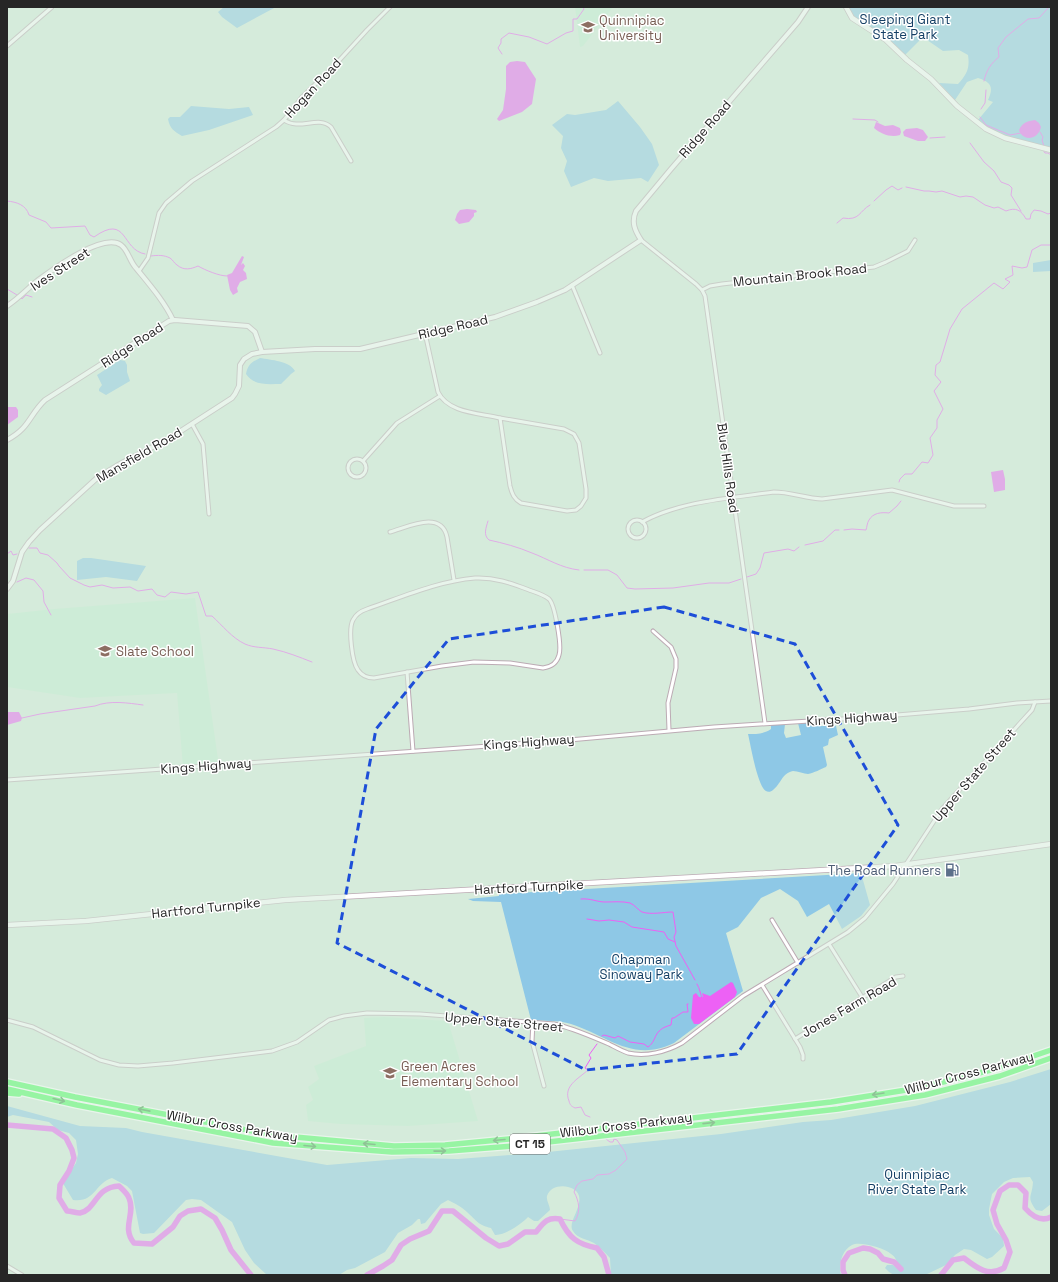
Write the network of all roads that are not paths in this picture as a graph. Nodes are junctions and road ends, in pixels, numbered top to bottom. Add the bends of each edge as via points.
1 (52, 7) edge
2 (390, 7) edge
3 (808, 7) edge
4 (846, 7) edge
5 (7, 46) edge
6 (284, 120) junction
7 (1051, 150) edge
8 (351, 161) dead end
9 (641, 240) junction
10 (914, 240) dead end
11 (138, 271) junction
12 (572, 285) junction
13 (702, 290) junction
14 (7, 306) edge
15 (173, 320) junction
16 (425, 334) junction
17 (262, 352) junction
18 (600, 353) dead end
19 (440, 396) junction
20 (500, 418) junction
21 (192, 424) junction
22 (7, 440) edge
23 (363, 461) junction
24 (733, 498) junction
25 (984, 506) dead end
26 (209, 514) dead end
27 (642, 522) junction
28 (390, 532) dead end
29 (454, 580) junction
30 (7, 589) edge
31 (653, 631) dead end
32 (407, 672) junction
33 (1051, 701) edge
34 (1034, 702) junction
35 (765, 723) junction
36 (669, 730) junction
37 (413, 751) junction
38 (7, 780) edge
39 (1051, 844) edge
40 (904, 865) junction
41 (772, 920) dead end
42 (7, 925) edge
43 (829, 944) junction
44 (798, 963) junction
45 (903, 976) dead end
46 (762, 984) junction
47 (862, 997) junction
48 (7, 1020) edge
49 (533, 1022) junction
50 (795, 1039) junction
51 (1051, 1050) edge
52 (1051, 1058) edge
53 (803, 1059) dead end
54 (7, 1081) edge
55 (544, 1086) dead end
56 (7, 1089) edge
57 (7, 1093) edge
58 (37, 1095) junction
59 (7, 1266) edge
60 (22, 1275) edge

1 - 5 street
2 - 6 street, Hogan Road via 302,97
3 - 9 street, Ridge Road via 798,22 636,211 634,223
4 - 7 main road via 852,18 886,40 986,129 1005,138
6 - 8 street via 293,124 321,122 329,125
6 - 11 street, Hogan Road via 185,185 163,206 150,252
9 - 12 street, Ridge Road
9 - 13 street
10 - 13 street, Mountain Brook Road via 908,251 872,267 722,284
11 - 14 street, Ives Street via 122,246 102,244 69,259
11 - 15 street, Ives Street
12 - 16 street, Ridge Road via 552,296 505,314
12 - 18 street
13 - 24 street, Blue Hills Road via 706,300
15 - 17 street, Ridge Road via 248,326 255,332
15 - 22 street, Ridge Road via 45,400 25,428
16 - 17 street, Ridge Road via 360,349
16 - 19 street
17 - 21 street, Mansfield Road via 252,354 243,361 239,370 239,386 235,394
19 - 20 street via 457,409
19 - 23 street via 397,424
20 - 20 street via 564,429 574,434 579,443 586,489 585,502 581,506 576,510 567,511 521,503 516,499 511,492
21 - 26 street via 204,444
21 - 30 street, Mansfield Road via 97,478 29,542 22,552 13,581
23 - 23 street via 355,459 350,462 347,467 350,474 355,477 363,474 366,469
24 - 25 street via 780,492 828,498 892,490 954,506
24 - 27 street via 700,502
24 - 35 street, Blue Hills Road
27 - 27 street via 637,520 629,523 628,532 638,538 643,535 646,527
28 - 29 street via 428,521 440,525 447,534
29 - 32 street via 363,610 352,622 355,664 362,674 374,678
29 - 32 street via 492,578 546,597 554,608 559,657 546,667 474,662
31 - 36 street via 671,647 676,659 668,703
32 - 37 street
33 - 34 street, Kings Highway
34 - 35 street, Kings Highway via 873,717
34 - 40 street, Upper State Street via 1032,710 946,804
35 - 36 street, Kings Highway
36 - 37 street, Kings Highway
37 - 38 street, Kings Highway
39 - 40 main road, Hartford Turnpike
40 - 42 main road, Hartford Turnpike via 285,900 79,922
40 - 43 street, Upper State Street via 873,910
41 - 44 street
43 - 44 street, Upper State Street
43 - 47 street
44 - 46 street, Upper State Street
45 - 47 street, Jones Farm Road via 896,977
46 - 49 street, Upper State Street via 682,1043 654,1053 629,1053 574,1029
46 - 50 street
47 - 50 street, Jones Farm Road
48 - 49 street, Upper State Street via 33,1027 100,1060 138,1066 272,1051 296,1042 329,1020 367,1013
49 - 55 street via 532,1041
50 - 53 street via 802,1051
51 -> 54 highway, Wilbur Cross Parkway / CT 15 via 919,1088 824,1102 438,1145 394,1146 273,1135 75,1097
58 -> 52 highway, Wilbur Cross Parkway / CT 15 via 273,1143 392,1152 449,1151 838,1109 925,1095 1000,1076
56 - 58 highway, Wilbur Cross Parkway / CT 15
57 - 58 highway
59 - 60 street

